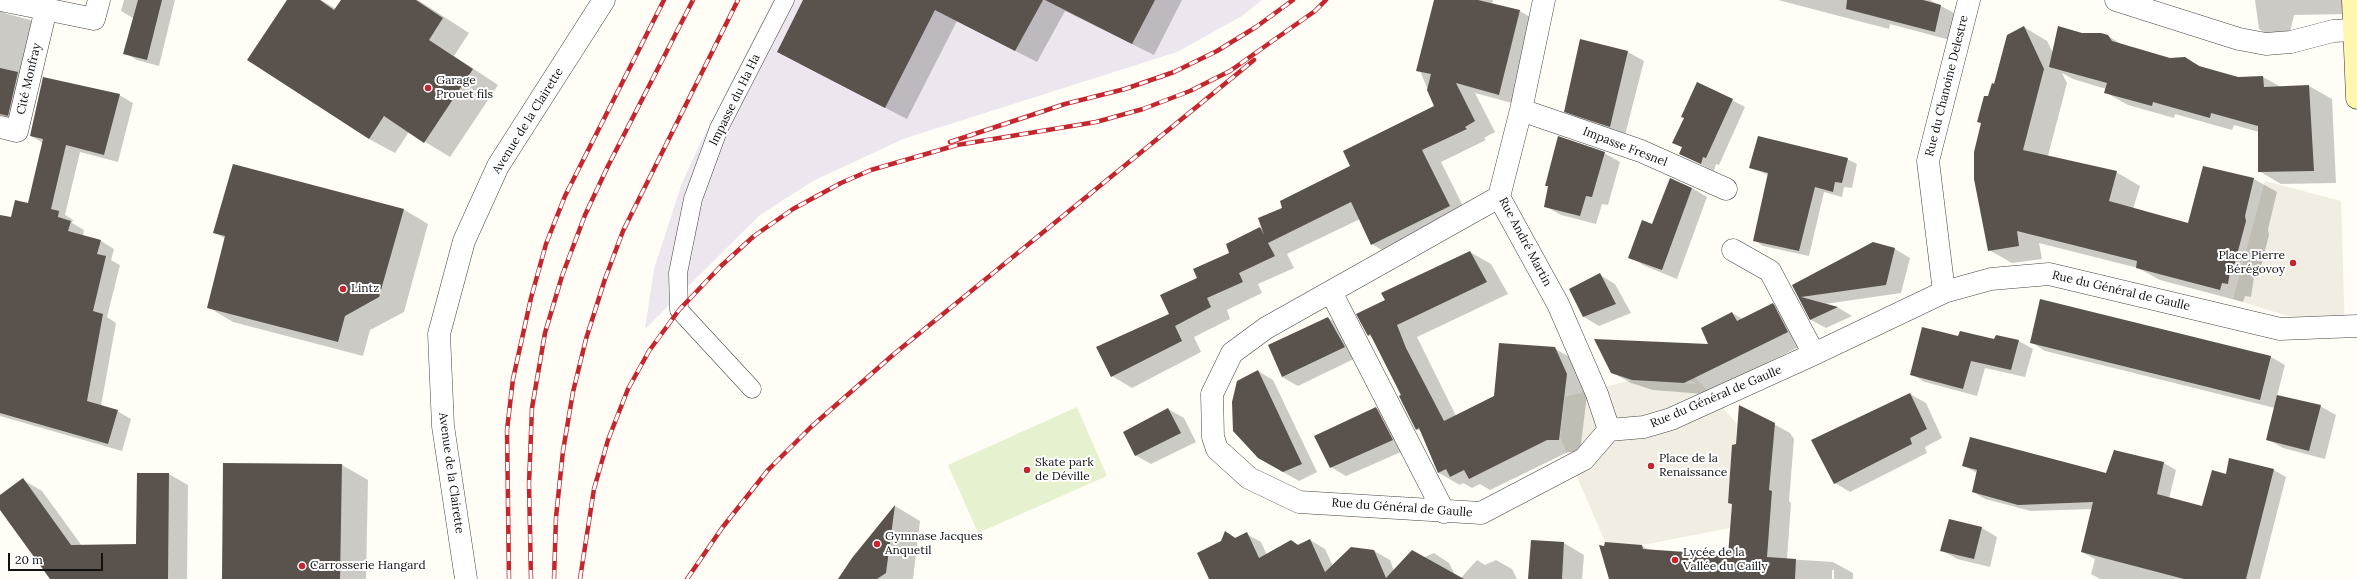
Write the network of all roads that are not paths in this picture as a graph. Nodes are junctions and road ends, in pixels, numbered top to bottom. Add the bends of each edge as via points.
1 (1, 0) edge
2 (99, 0) edge
3 (604, 0) edge
4 (785, 0) edge
5 (1544, 0) edge
6 (1968, 0) edge
7 (2116, 0) edge
8 (2353, 0) edge
9 (46, 9) junction
10 (2355, 30) junction
11 (2357, 98) edge
12 (1521, 110) junction
13 (0, 127) edge
14 (1726, 189) dead end
15 (1499, 198) junction
16 (1733, 250) dead end
17 (1331, 292) junction
18 (1944, 292) junction
19 (2357, 326) edge
20 (1814, 354) junction
21 (752, 389) dead end
22 (1609, 430) junction
23 (1444, 512) junction
24 (466, 579) edge

1 - 9 street
2 - 9 street via 94,19
3 - 24 street, Avenue de la Clairette via 498,166 464,241 439,334 443,426
4 - 21 lane, Impasse du Ha Ha via 719,128 693,198 678,273 679,310
5 - 12 street, Rue André Martin
6 - 18 street, Rue du Chanoine Delestre via 1928,161
7 - 10 street via 2239,40 2266,44 2291,42 2333,31
8 - 10 street
9 - 13 street, Cité Monfray via 17,131
10 - 11 street
12 - 14 street, Impasse Fresnel via 1641,151
12 - 15 street, Rue André Martin
15 - 17 street, Rue du Général de Gaulle
15 - 22 street, Rue André Martin via 1558,304 1597,394
16 - 20 street via 1770,271
17 - 23 street
17 - 23 street, Rue du Général de Gaulle via 1266,328 1232,353 1212,394 1213,437 1217,449 1249,478 1299,502
18 - 19 street, Rue du Général de Gaulle via 1991,279 2049,274 2280,329
18 - 20 street, Rue du Général de Gaulle
20 - 22 street, Rue du Général de Gaulle via 1671,419 1644,427
22 - 23 street, Rue du Général de Gaulle via 1584,459 1482,513

